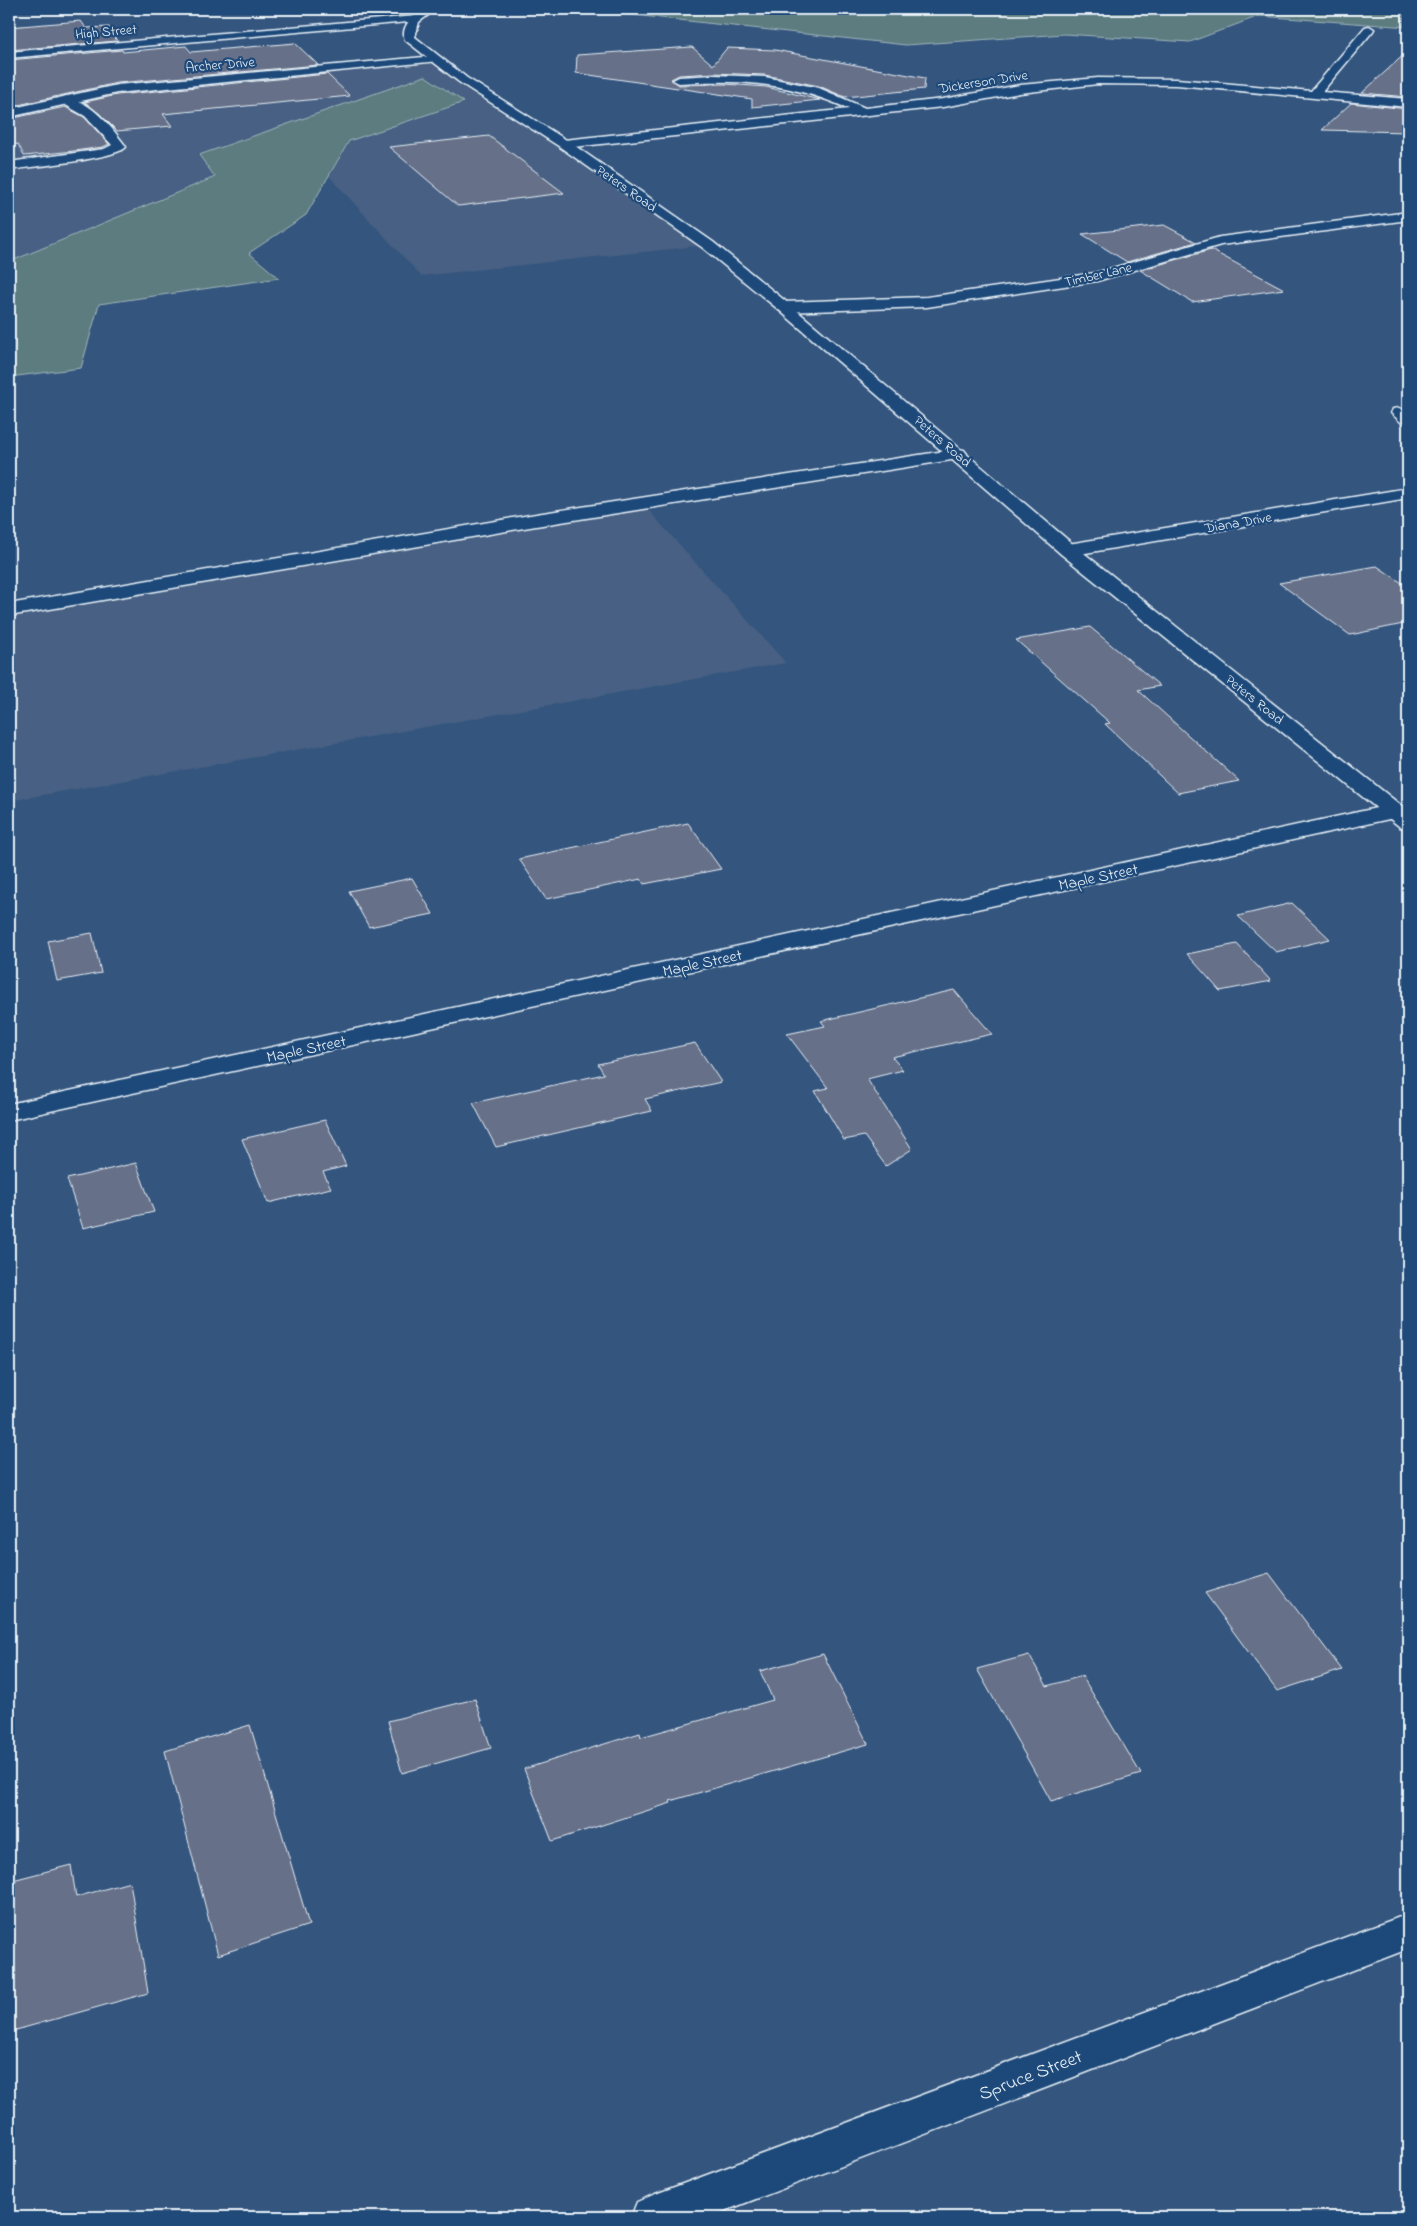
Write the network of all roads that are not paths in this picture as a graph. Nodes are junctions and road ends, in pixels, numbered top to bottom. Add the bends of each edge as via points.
1 (431, 9) edge
2 (415, 19) junction
3 (1370, 29) dead end
4 (9, 55) edge
5 (436, 59) junction
6 (679, 80) dead end
7 (1314, 94) junction
8 (66, 100) junction
9 (1408, 103) edge
10 (863, 111) junction
11 (9, 112) edge
12 (564, 144) junction
13 (9, 166) edge
14 (1408, 216) edge
15 (784, 307) junction
16 (958, 454) junction
17 (1408, 493) edge
18 (1068, 550) junction
19 (9, 610) edge
20 (1402, 817) edge
21 (9, 1112) edge
22 (1408, 1931) edge
23 (653, 2217) edge

1 - 2 street
2 - 4 street, High Street
2 - 5 street, Peters Road via 409,38
3 - 7 street
5 - 8 street, Archer Drive via 117,89
5 - 12 street, Peters Road via 463,80
6 - 10 street via 723,76 759,78 816,91
7 - 9 street, Dickerson Drive
7 - 10 street, Dickerson Drive via 1178,82 1098,81
8 - 11 street, Archer Drive
8 - 13 street via 81,106 106,128 120,147 106,152
10 - 12 street, Dickerson Drive
12 - 15 street, Peters Road via 708,245
14 - 15 street, Timber Lane via 1220,241 1097,277 927,302
15 - 16 street, Peters Road
16 - 18 street, Peters Road
16 - 19 street via 536,520
17 - 18 street, Diana Drive
18 - 20 street, Peters Road
20 - 21 street, Maple Street
22 - 23 street, Spruce Street

